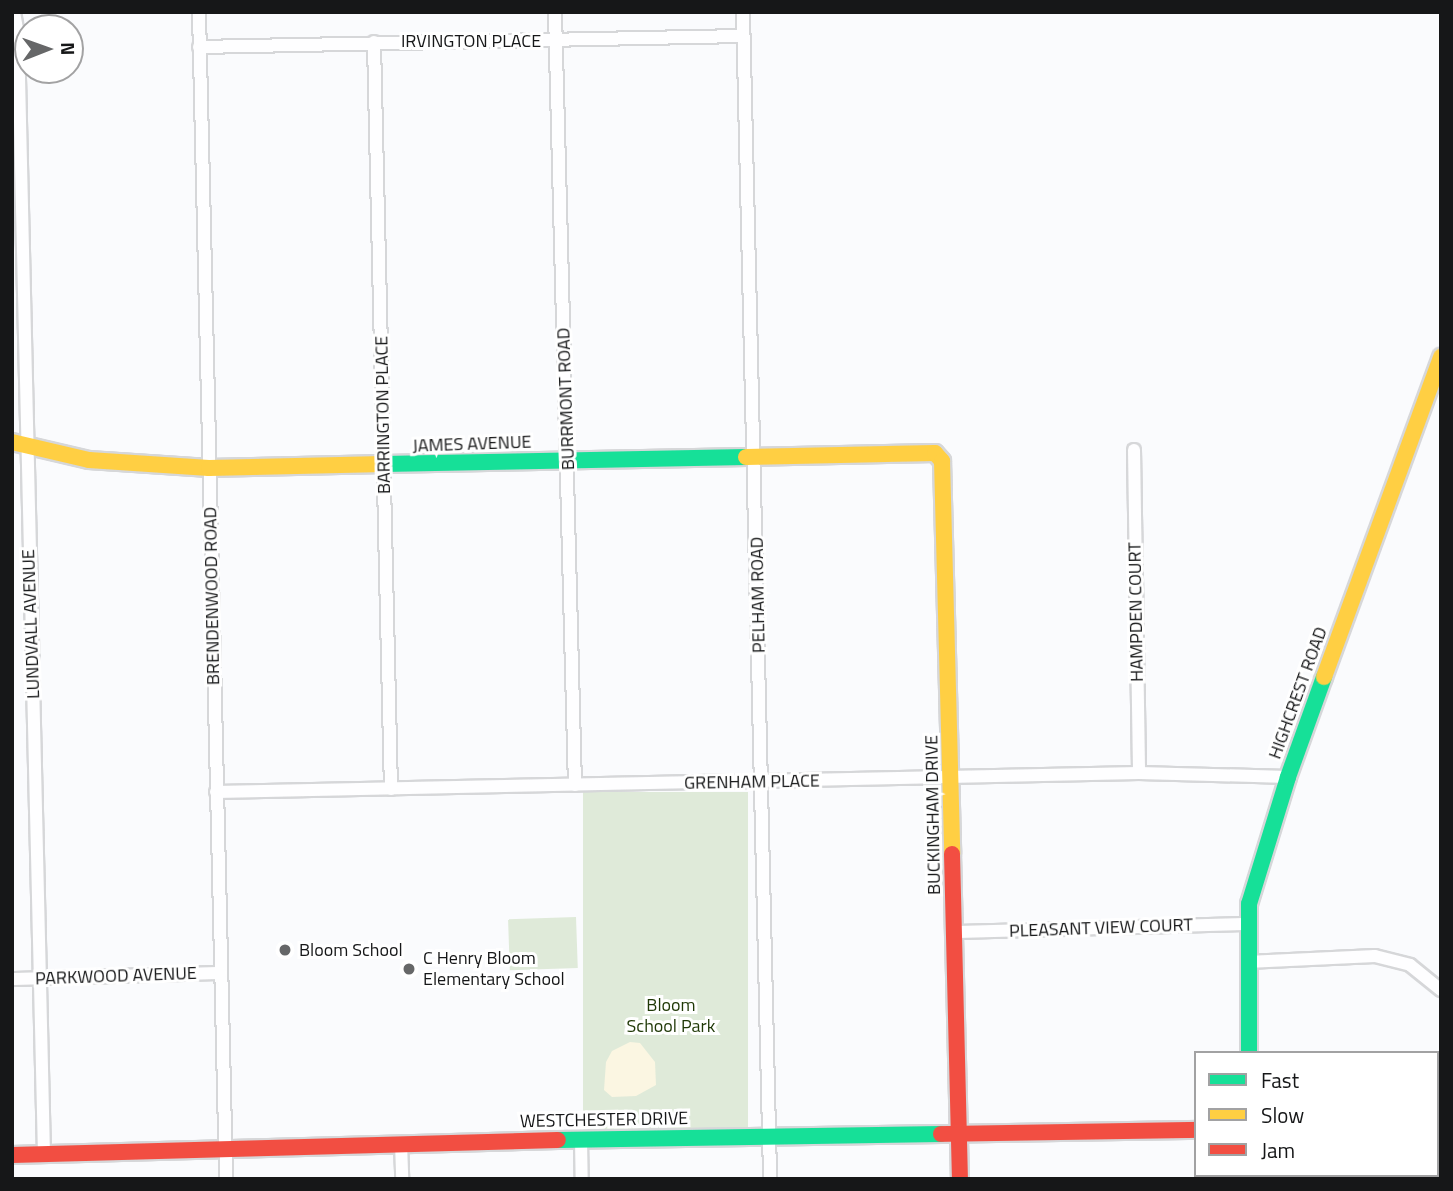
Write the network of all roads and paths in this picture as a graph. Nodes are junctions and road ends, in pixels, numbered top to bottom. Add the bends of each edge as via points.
1 (14, 12) edge
2 (199, 12) edge
3 (555, 12) edge
4 (743, 12) edge
5 (743, 36) junction
6 (555, 41) junction
7 (374, 42) junction
8 (199, 47) junction
9 (1441, 358) edge
10 (19, 445) edge
11 (1134, 450) dead end
12 (935, 453) joint
13 (755, 457) junction
14 (568, 460) junction
15 (384, 466) junction
16 (209, 468) junction
17 (1139, 773) junction
18 (1288, 777) junction
19 (951, 778) junction
20 (761, 782) junction
21 (575, 785) junction
22 (391, 789) junction
23 (216, 792) junction
24 (1247, 924) junction
25 (955, 932) junction
26 (1247, 962) junction
27 (220, 973) junction
28 (42, 978) junction
29 (12, 979) edge
30 (1441, 990) edge
31 (1249, 1051) edge
32 (1194, 1130) edge
33 (960, 1134) junction
34 (770, 1136) junction
35 (581, 1140) junction
36 (401, 1143) junction
37 (226, 1149) junction
38 (44, 1153) junction
39 (12, 1154) edge
40 (226, 1179) edge
41 (402, 1179) edge
42 (582, 1179) edge
43 (770, 1179) edge
44 (960, 1179) edge

1 - 10 street, LUNDVALL AVENUE via 18,35
2 - 8 street, BRENDENWOOD ROAD
3 - 6 street, BURRMONT ROAD
4 - 5 street, PELHAM ROAD
5 - 6 street, IRVINGTON PLACE
5 - 13 street, PELHAM ROAD
6 - 7 street, IRVINGTON PLACE
6 - 14 street, BURRMONT ROAD
7 - 8 street, IRVINGTON PLACE
7 - 15 street, BARRINGTON PLACE
8 - 16 street, BRENDENWOOD ROAD
9 - 18 street, HIGHCREST ROAD
10 - 16 street, JAMES AVENUE via 89,460
10 - 28 street, LUNDVALL AVENUE
11 - 17 street, HAMPDEN COURT
12 - 13 street, JAMES AVENUE
12 - 19 street, BUCKINGHAM DRIVE via 942,461
13 - 14 street, JAMES AVENUE
13 - 20 street, PELHAM ROAD
14 - 15 street, JAMES AVENUE
14 - 21 street, BURRMONT ROAD
15 - 16 street, JAMES AVENUE
15 - 22 street, BARRINGTON PLACE
16 - 23 street, BRENDENWOOD ROAD
17 - 18 street, GRENHAM PLACE
17 - 19 street, GRENHAM PLACE
18 - 24 street, HIGHCREST ROAD
19 - 20 street, GRENHAM PLACE
19 - 25 street, BUCKINGHAM DRIVE
20 - 21 street, GRENHAM PLACE
20 - 34 street, PELHAM ROAD
21 - 22 street, GRENHAM PLACE
22 - 23 street, GRENHAM PLACE
23 - 27 street, BRENDENWOOD ROAD
24 - 25 street, PLEASANT VIEW COURT
24 - 26 street, HIGHCREST ROAD
25 - 33 street, BUCKINGHAM DRIVE
26 - 30 street via 1375,956 1410,965
26 - 31 street, HIGHCREST ROAD
27 - 28 street, PARKWOOD AVENUE
27 - 37 street, BRENDENWOOD ROAD
28 - 29 street, PARKWOOD AVENUE
28 - 38 street, LUNDVALL AVENUE
32 - 33 street, WESTCHESTER DRIVE
33 - 34 street, WESTCHESTER DRIVE
33 - 44 street, BUCKINGHAM DRIVE
34 - 35 street, WESTCHESTER DRIVE
34 - 43 street, PELHAM ROAD
35 - 36 street, WESTCHESTER DRIVE
35 - 42 street
36 - 37 street, WESTCHESTER DRIVE
36 - 41 street
37 - 38 street, WESTCHESTER DRIVE
37 - 40 street, BRENDENWOOD ROAD
38 - 39 street, WESTCHESTER DRIVE

